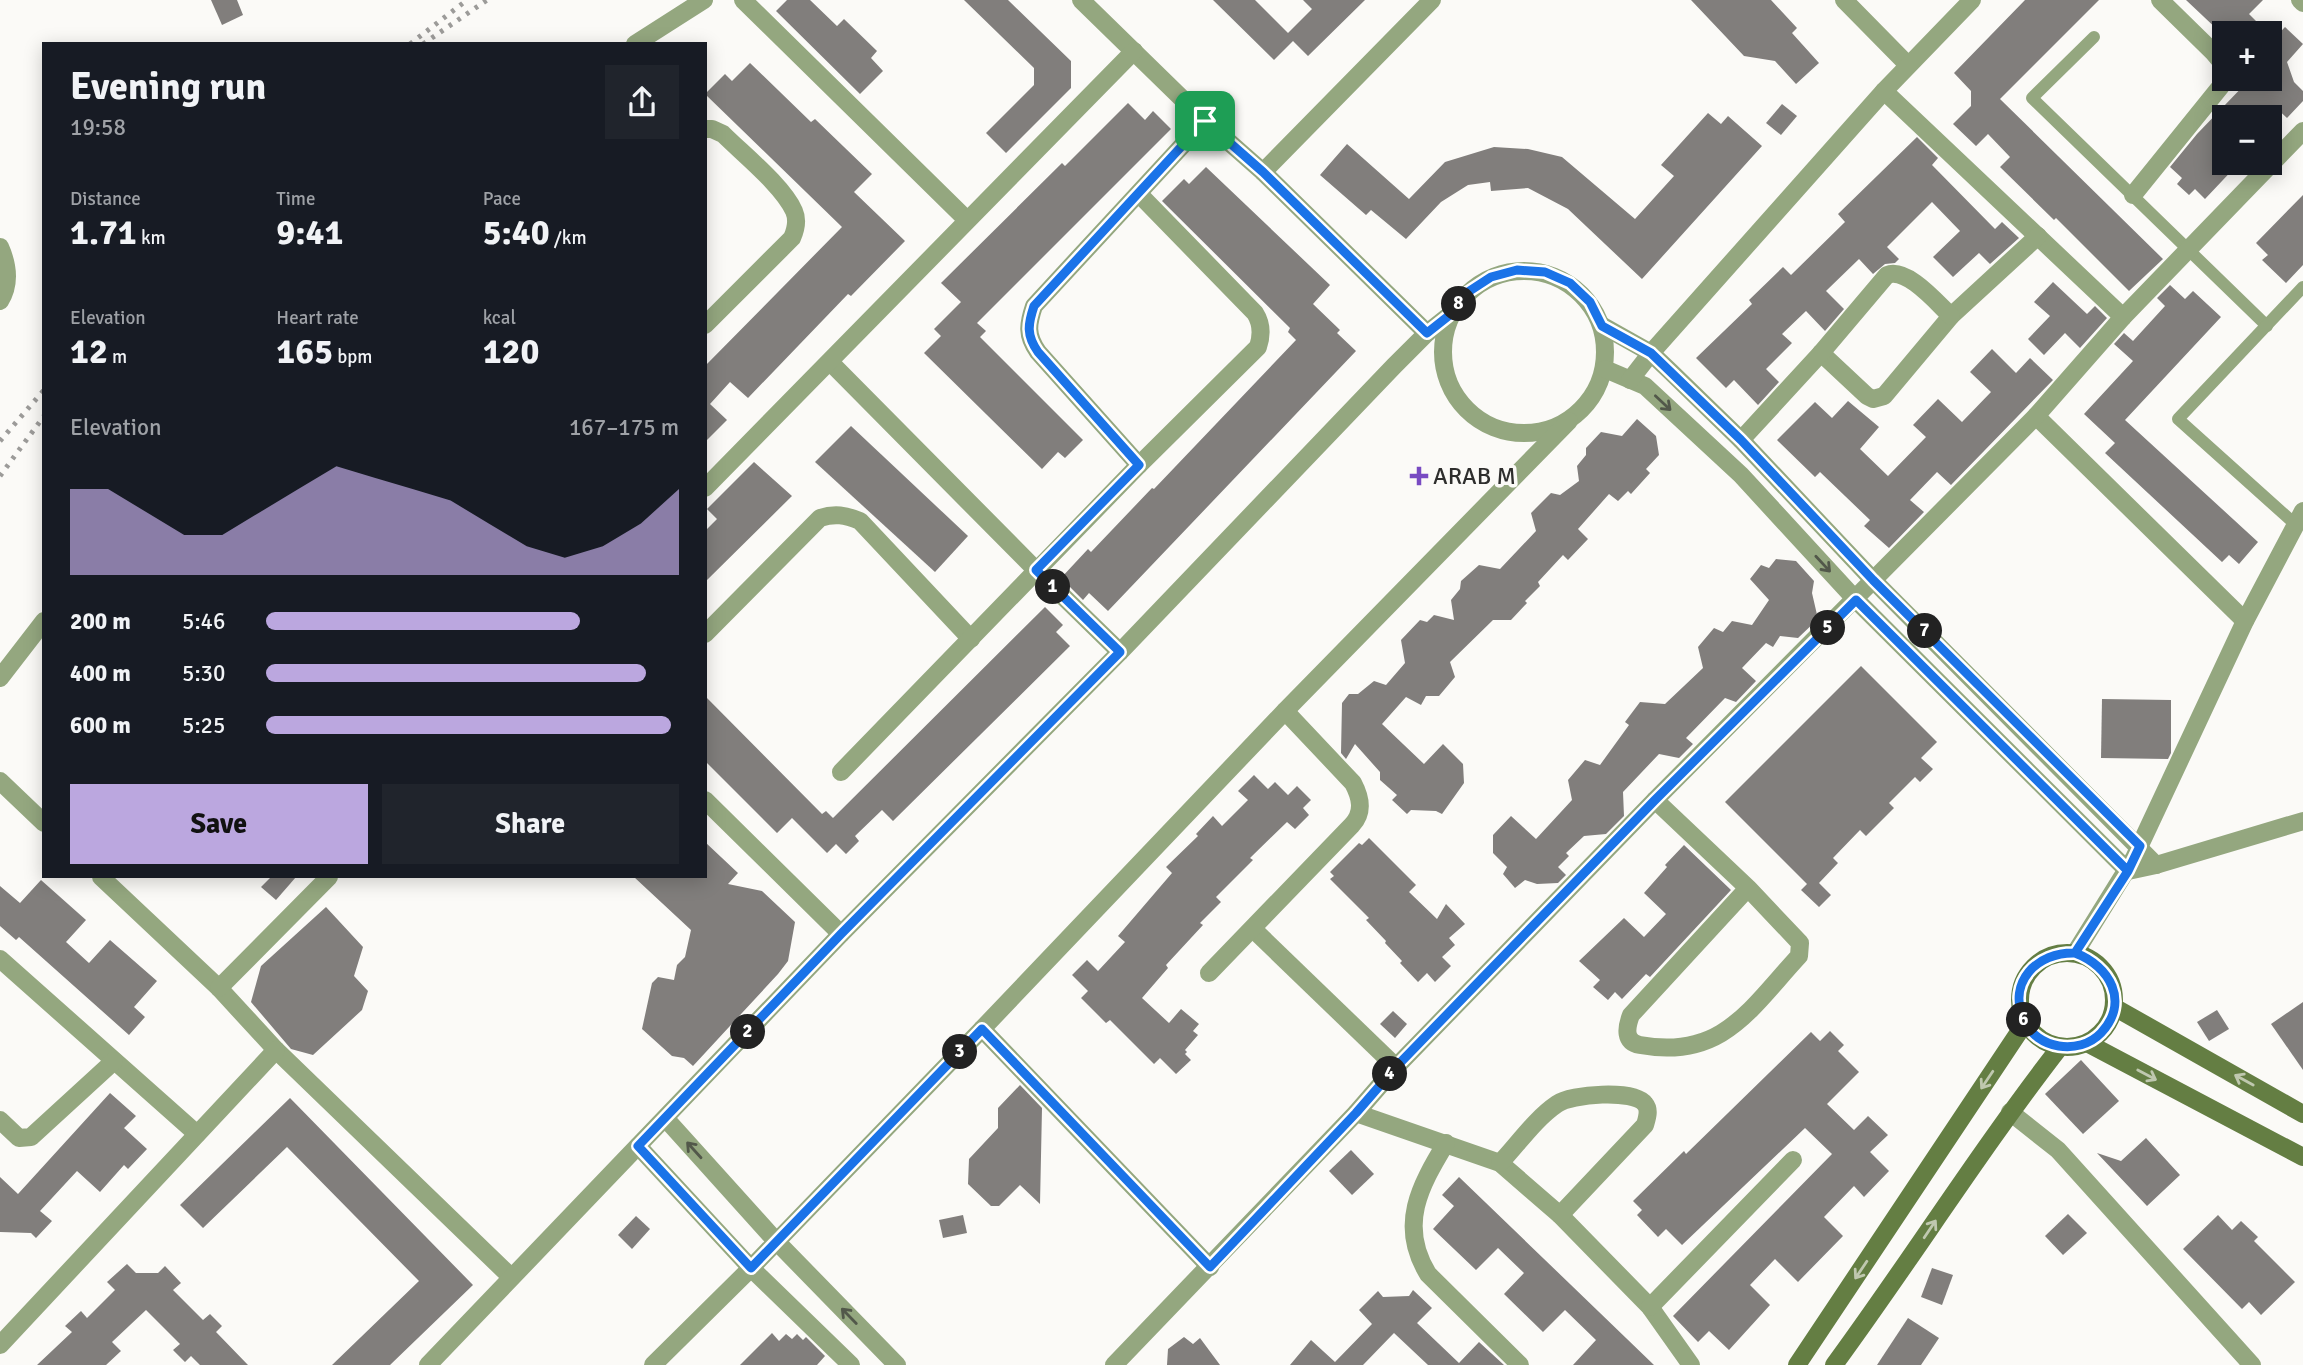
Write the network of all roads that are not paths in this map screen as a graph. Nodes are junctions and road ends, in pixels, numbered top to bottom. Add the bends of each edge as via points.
1 (704, 0) edge
2 (743, 0) edge
3 (1081, 0) edge
4 (1432, 0) edge
5 (1844, 0) edge
6 (1972, 0) edge
7 (2160, 0) edge
8 (2094, 37) dead end
9 (638, 42) edge
10 (1134, 51) junction
11 (2212, 51) edge
12 (1908, 65) junction
13 (1884, 91) junction
14 (2217, 91) edge
15 (1205, 121) junction
16 (707, 129) edge
17 (2303, 131) edge
18 (1263, 172) junction
19 (1139, 194) junction
20 (2133, 195) junction
21 (967, 220) junction
22 (2038, 236) junction
23 (0, 247) edge
24 (2188, 250) junction
25 (2303, 287) edge
26 (0, 301) edge
27 (1451, 314) junction
28 (1951, 316) junction
29 (2123, 317) junction
30 (707, 322) edge
31 (1602, 326) junction
32 (2267, 326) junction
33 (1427, 333) junction
34 (1651, 353) junction
35 (1821, 354) junction
36 (831, 363) junction
37 (1605, 369) junction
38 (1630, 380) junction
39 (2036, 416) junction
40 (1569, 421) junction
41 (1741, 440) junction
42 (1139, 465) junction
43 (707, 486) edge
44 (2299, 517) edge
45 (1036, 570) junction
46 (1873, 580) junction
47 (1856, 600) junction
48 (2245, 621) junction
49 (42, 624) edge
50 (707, 633) edge
51 (971, 639) junction
52 (1120, 652) junction
53 (0, 678) edge
54 (1285, 710) junction
55 (841, 772) dead end
56 (0, 782) edge
57 (1655, 800) junction
58 (707, 802) edge
59 (42, 821) edge
60 (2303, 821) edge
61 (2140, 846) junction
62 (2156, 865) junction
63 (2128, 871) junction
64 (102, 878) edge
65 (328, 878) edge
66 (1748, 888) junction
67 (1253, 929) junction
68 (841, 934) junction
69 (2075, 953) junction
70 (0, 959) edge
71 (1209, 973) dead end
72 (219, 988) junction
73 (2114, 1007) junction
74 (2025, 1023) junction
75 (982, 1029) junction
76 (2087, 1043) junction
77 (2060, 1047) junction
78 (276, 1050) junction
79 (114, 1061) junction
80 (1396, 1067) junction
81 (2010, 1112) junction
82 (1356, 1113) junction
83 (2303, 1114) edge
84 (666, 1119) junction
85 (0, 1120) edge
86 (197, 1134) junction
87 (1446, 1143) junction
88 (638, 1146) junction
89 (2303, 1157) edge
90 (1793, 1160) dead end
91 (1500, 1163) junction
92 (1560, 1215) junction
93 (776, 1241) junction
94 (1210, 1267) junction
95 (751, 1268) junction
96 (511, 1278) junction
97 (1650, 1307) junction
98 (0, 1345) edge
99 (428, 1365) edge
100 (653, 1365) edge
101 (851, 1365) edge
102 (897, 1365) edge
103 (1114, 1365) edge
104 (1520, 1365) edge
105 (1691, 1365) edge
106 (1797, 1365) edge
107 (1834, 1365) edge
108 (2252, 1365) edge

1 - 9 street
2 - 21 street
3 - 10 street
4 - 18 street
5 - 12 street
6 - 12 street
7 - 11 street
8 - 20 lane via 2032,98
10 - 15 street
10 - 21 street
12 - 13 street
13 - 22 street
13 - 34 street
14 - 20 street
15 - 18 street
15 - 19 street
16 - 30 street via 723,134 784,194 797,220 792,238
17 - 24 street
18 - 33 street
19 - 42 street via 1034,306 1027,326 1038,352
19 - 42 street via 1255,313 1261,332 1258,347
20 - 24 lane
21 - 36 street
22 - 28 street
22 - 29 street
23 - 26 street via 8,264
24 - 29 street
24 - 32 lane
25 - 32 lane
27 - 31 street via 1468,292 1491,277 1517,270 1545,272 1570,283 1590,302
27 - 33 street
27 - 40 street via 1443,340 1444,367 1453,392 1470,413 1493,428 1520,433
28 - 35 street via 1909,278 1891,273
28 - 35 street via 1878,398 1867,396
29 - 39 street
31 - 34 street
31 - 37 street
32 - 44 lane via 2178,419
33 - 52 street
34 - 38 street
34 - 41 street
35 - 41 street
36 - 43 street
36 - 45 street
37 - 38 street
37 - 40 street via 1587,405
38 -> 47 street via 1645,386 1741,475
39 - 46 street
39 - 48 street
40 - 54 street
41 - 46 street
42 - 45 street
44 - 48 street
45 - 51 street
45 - 52 street
46 - 47 street
46 - 61 street
47 - 57 street
47 - 63 street
48 - 61 street
49 - 53 street
50 - 51 street via 820,518 831,514 860,521
51 - 55 street
52 - 68 street
54 - 67 street via 1353,783 1360,812
54 - 75 street
56 - 59 street
57 - 66 street
57 - 80 street
58 - 68 street
60 - 62 street
61 - 62 street
61 - 63 street
62 - 63 street
63 - 69 street
64 - 72 street
65 - 72 street
66 - 66 street via 1631,1015 1626,1027 1633,1044 1671,1049 1716,1037 1731,1029 1799,956 1800,943
67 - 71 street
67 - 80 street
68 - 84 street
69 - 73 street via 2101,967 2109,978
69 - 74 street via 2049,956 2028,973 2019,998
70 - 79 street
72 - 78 street
73 - 76 street via 2100,1034
83 -> 73 street
74 - 77 street via 2040,1039
74 -> 106 street
75 - 93 street
75 - 94 street
76 - 77 street
76 -> 89 street
77 - 81 street
78 - 86 street
78 - 96 street
79 - 85 street via 31,1137 19,1138
79 - 86 street
80 - 82 street
107 -> 81 street
81 - 108 street via 2067,1160
82 - 87 street
82 - 94 street
84 - 88 street
93 -> 84 street
86 - 98 street
87 - 91 street
87 - 104 street via 1415,1204 1413,1238 1418,1259
88 - 95 street
88 - 96 street
90 - 97 street
91 - 92 street
91 - 92 street via 1558,1103 1574,1096 1624,1096 1645,1103 1645,1125
92 - 97 street
93 - 95 street
102 -> 93 street
94 - 103 street
95 - 100 street
95 - 101 street
96 - 99 street
97 - 105 street

